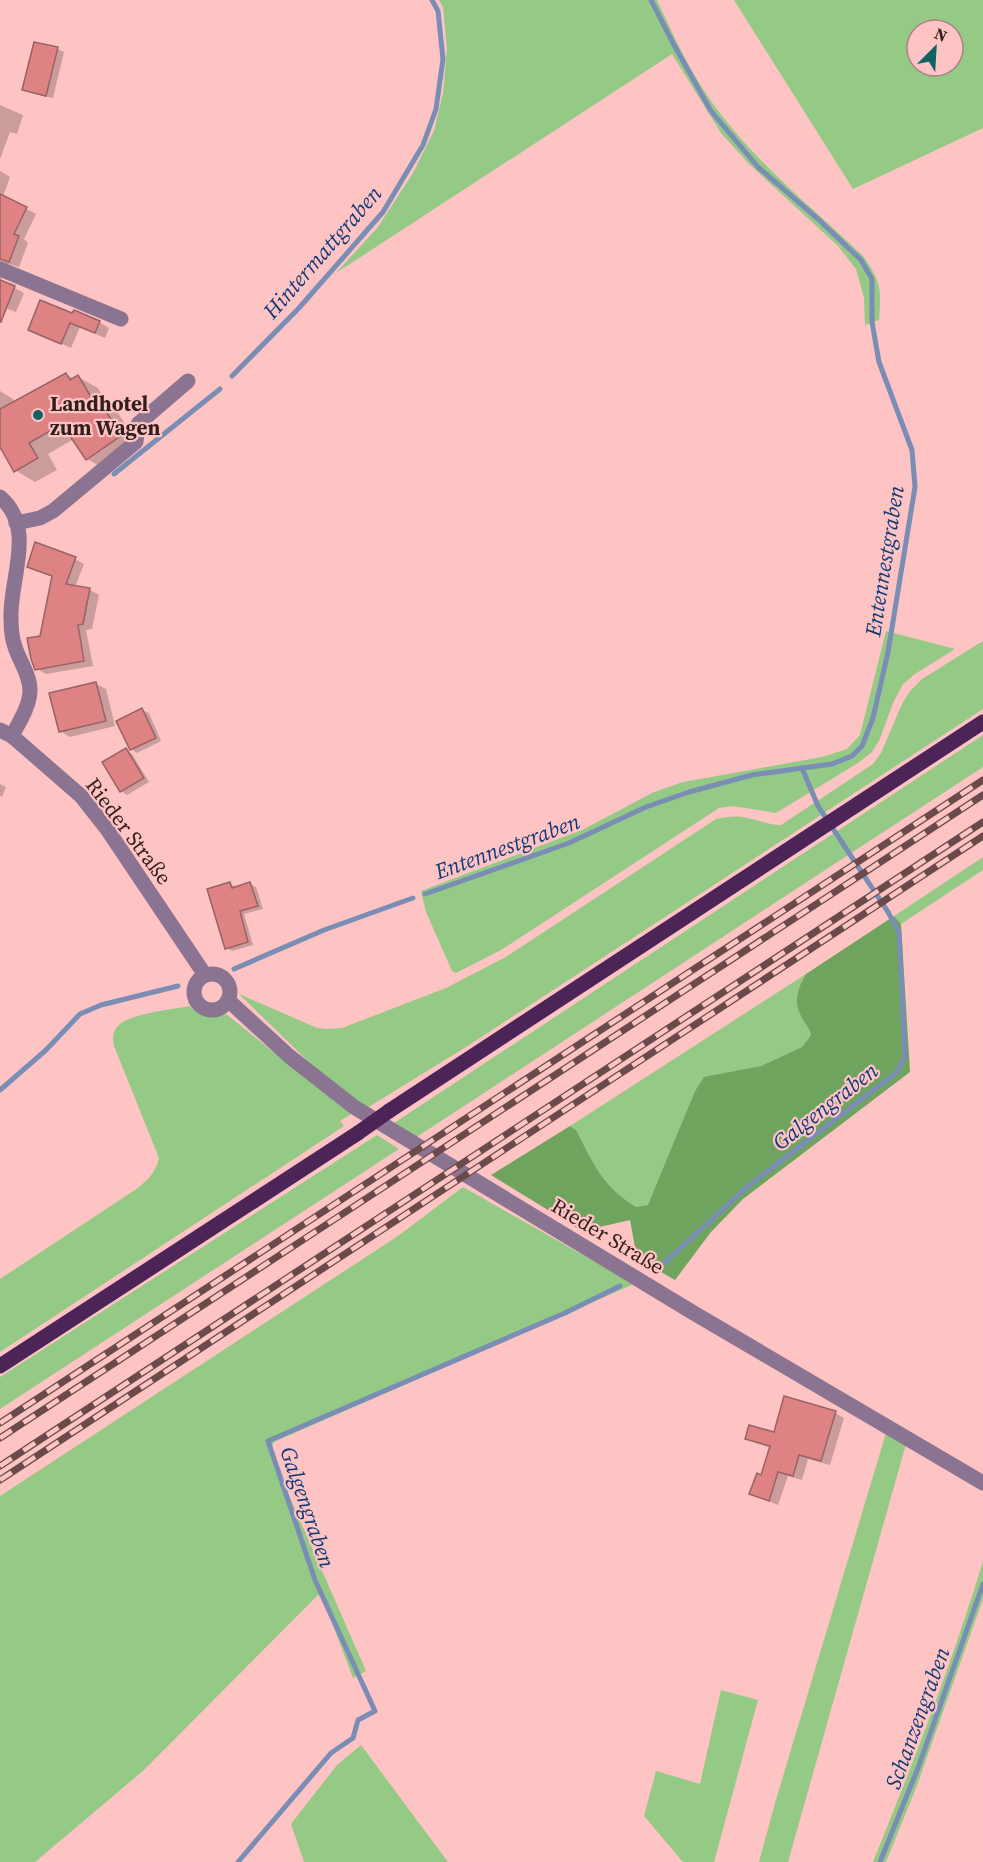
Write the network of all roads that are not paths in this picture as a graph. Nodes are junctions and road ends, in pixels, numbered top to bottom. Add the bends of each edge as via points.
1 (0, 269) edge
2 (121, 319) dead end
3 (188, 381) dead end
4 (0, 497) edge
5 (16, 523) junction
6 (983, 722) edge
7 (6, 733) edge
8 (205, 975) junction
9 (228, 1000) junction
10 (0, 1366) edge
11 (983, 1483) edge

1 - 2 street
3 - 5 street via 138,424 136,442 53,510
4 - 5 street via 8,504
5 - 7 street via 20,543 10,619 14,645 30,688 27,707
6 - 10 main road, bridge
7 - 8 street, Rieder Straße via 81,796
8 - 9 street, Rieder Straße via 216,974 225,980 230,990
8 - 9 street via 194,988 199,1005 216,1010
9 - 11 street, Rieder Straße via 289,1056 354,1107

